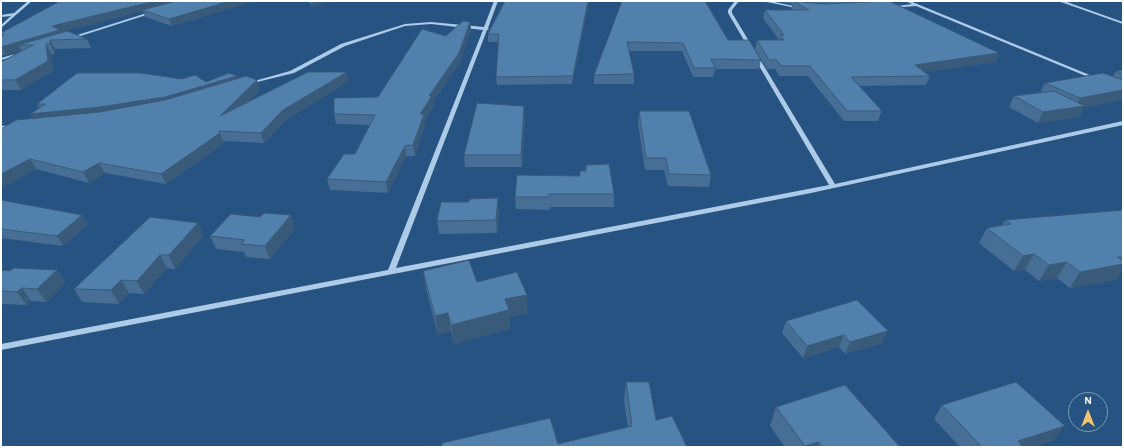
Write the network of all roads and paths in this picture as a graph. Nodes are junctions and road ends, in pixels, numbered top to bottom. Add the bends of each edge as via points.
1 (30, 1) edge
2 (496, 1) edge
3 (737, 1) edge
4 (764, 1) edge
5 (907, 1) edge
6 (1060, 1) edge
7 (917, 5) junction
8 (888, 7) edge
9 (808, 8) edge
10 (158, 11) edge
11 (16, 14) junction
12 (1, 16) edge
13 (1123, 23) edge
14 (1, 27) edge
15 (486, 29) junction
16 (63, 40) edge
17 (26, 51) edge
18 (1, 59) edge
19 (1101, 81) edge
20 (240, 86) edge
21 (1123, 123) edge
22 (17, 126) edge
23 (1, 128) edge
24 (833, 186) junction
25 (391, 270) junction
26 (1, 347) edge

1 - 11 street
2 - 15 street
3 - 24 street via 730,13
4 - 9 street
5 - 7 street
6 - 13 street
7 - 8 street
7 - 19 street
10 - 16 street
11 - 12 street
11 - 14 street
15 - 20 street via 431,23 405,25 343,46 292,72
15 - 25 street
17 - 18 street
21 - 24 street
22 - 23 street
24 - 25 street
25 - 26 street

